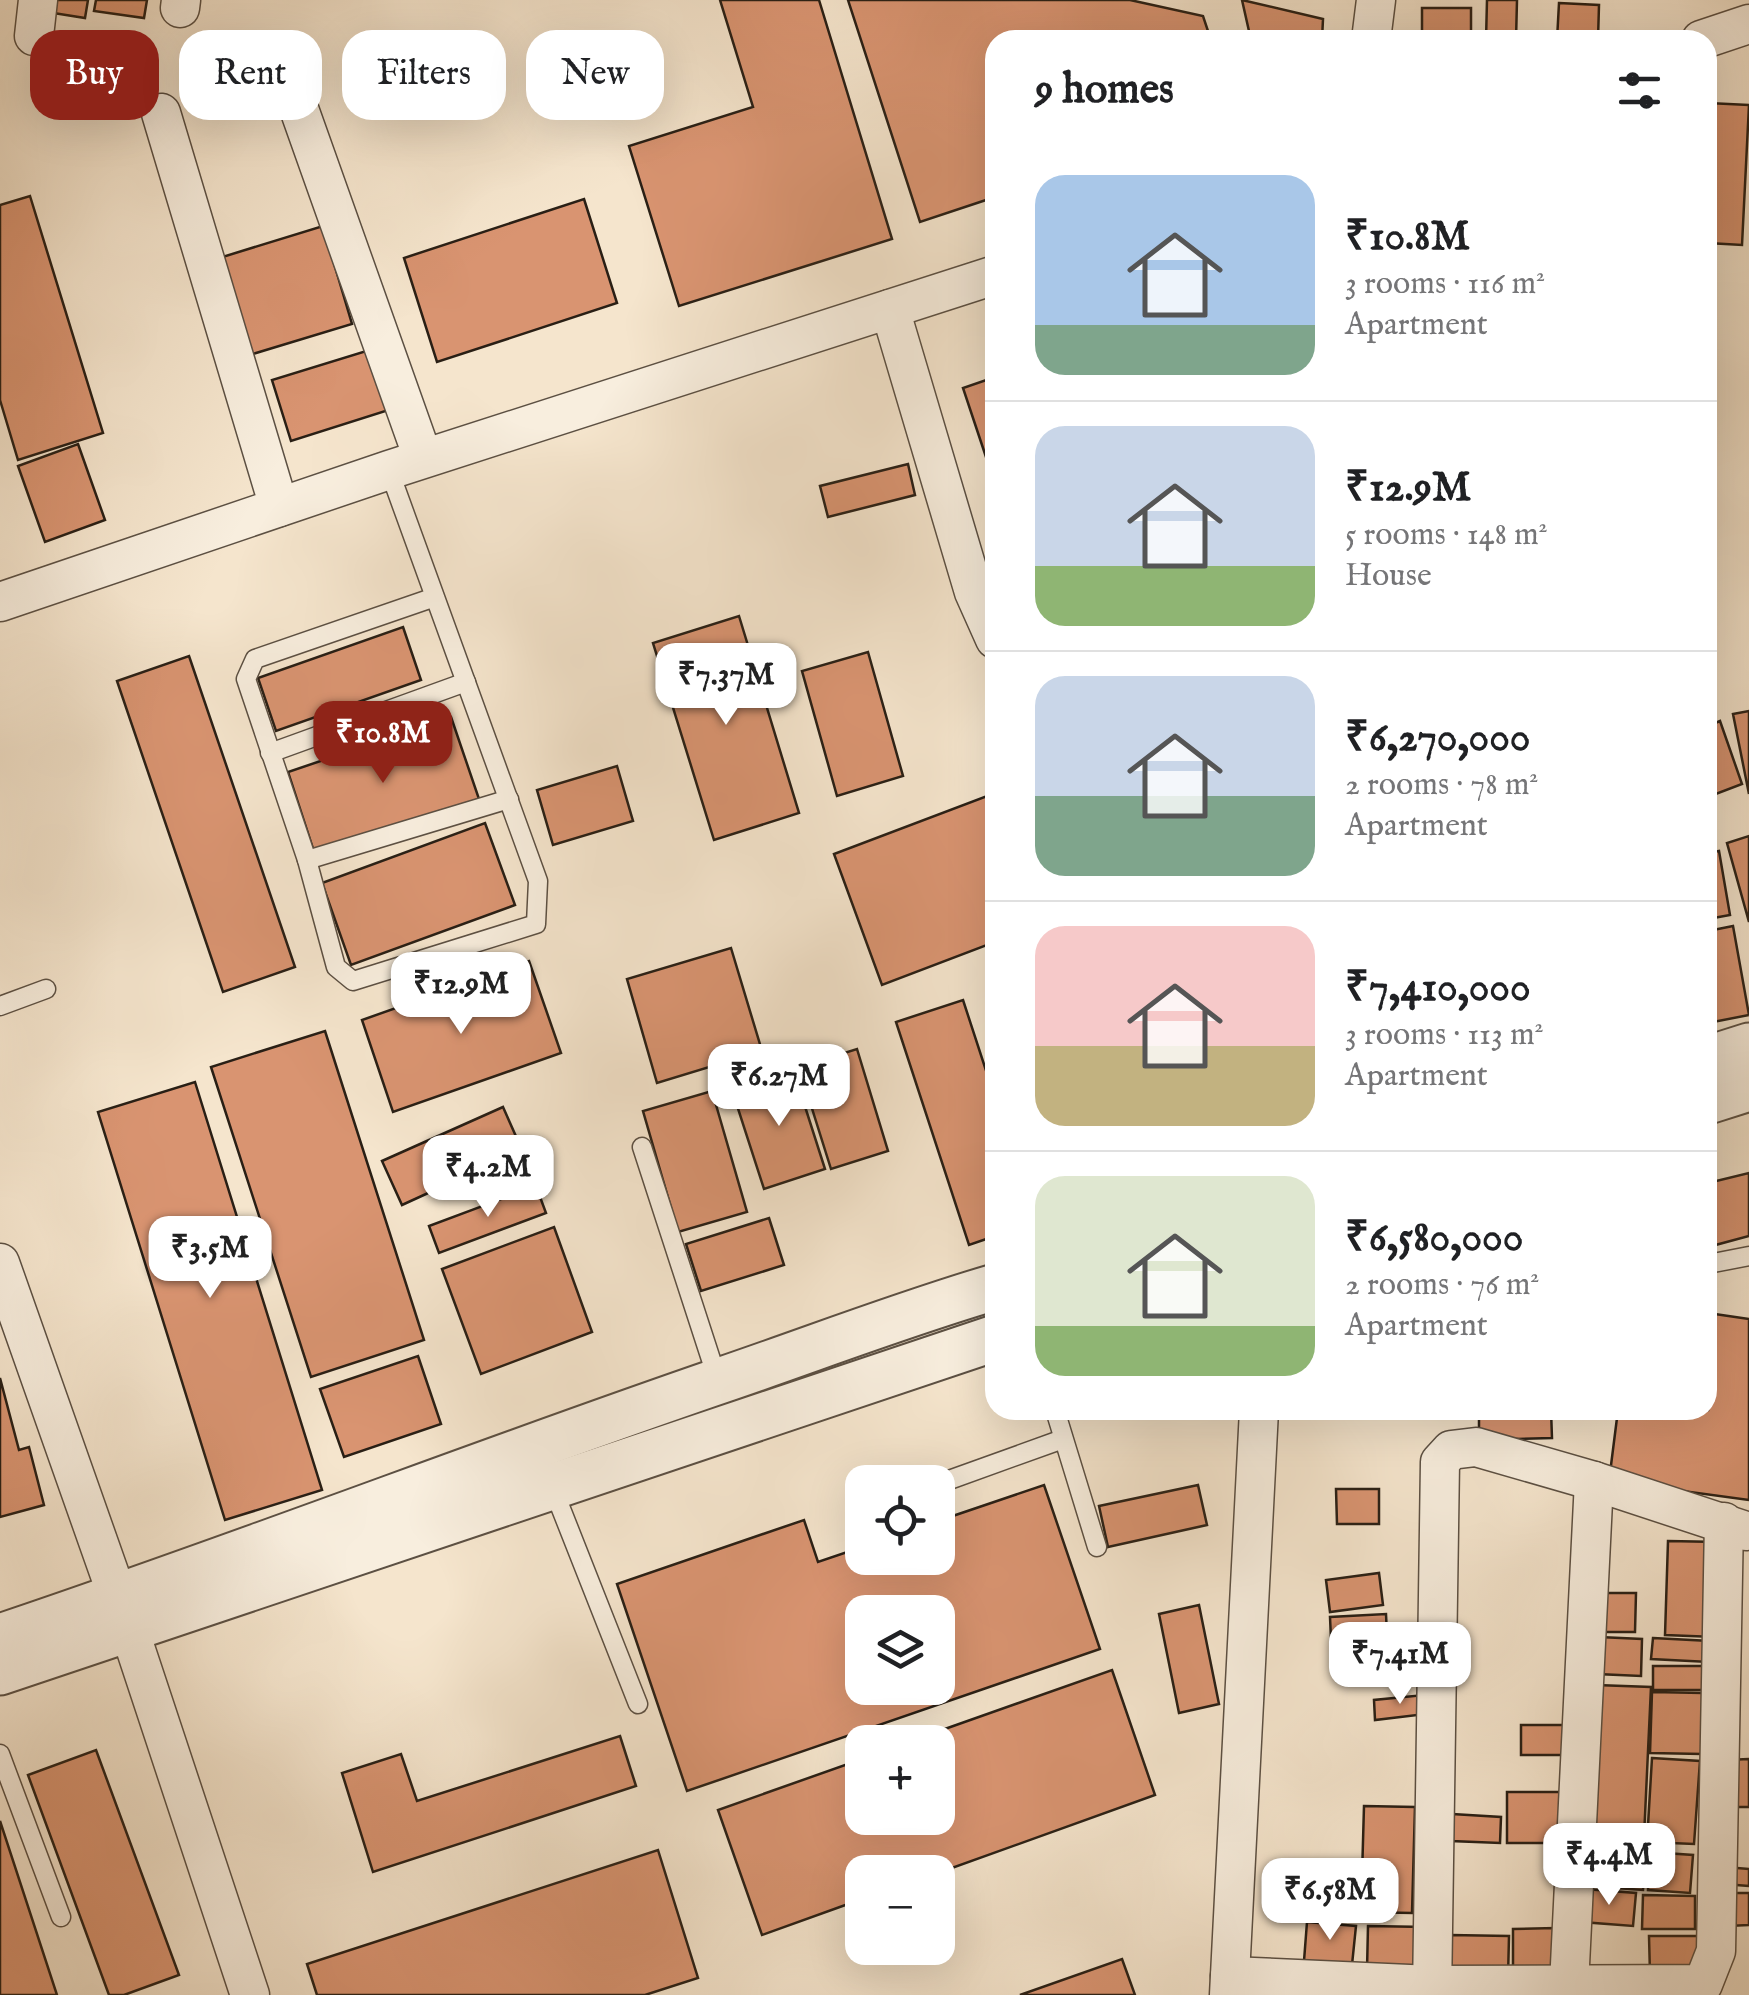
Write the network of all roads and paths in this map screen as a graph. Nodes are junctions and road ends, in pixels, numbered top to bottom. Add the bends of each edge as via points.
1 (1376, 0) edge
2 (1749, 24) edge
3 (1372, 30) edge
4 (1717, 35) edge
5 (161, 113) dead end
6 (300, 120) edge
7 (985, 278) edge
8 (890, 309) junction
9 (406, 464) junction
10 (279, 507) junction
11 (435, 597) junction
12 (0, 602) edge
13 (985, 617) edge
14 (466, 682) junction
15 (270, 753) junction
16 (508, 799) junction
17 (307, 860) junction
18 (46, 989) dead end
19 (0, 1006) edge
20 (1749, 1046) edge
21 (1717, 1057) edge
22 (1749, 1088) edge
23 (1717, 1099) edge
24 (642, 1147) dead end
25 (1749, 1256) edge
26 (1717, 1262) edge
27 (0, 1263) edge
28 (981, 1291) edge
29 (985, 1319) edge
30 (985, 1341) edge
31 (718, 1382) junction
32 (1058, 1420) edge
33 (1258, 1420) edge
34 (1063, 1440) junction
35 (955, 1478) edge
36 (1594, 1481) junction
37 (552, 1486) junction
38 (1737, 1527) edge
39 (348, 1534) junction
40 (1097, 1547) dead end
41 (123, 1614) junction
42 (0, 1638) edge
43 (0, 1672) edge
44 (638, 1704) dead end
45 (0, 1754) edge
46 (61, 1916) dead end
47 (1733, 1948) edge
48 (1569, 1985) junction
49 (1229, 1986) edge
50 (1432, 1990) edge
51 (250, 1995) edge

1 - 3 street
2 - 4 street
5 - 10 street
6 - 9 street
7 - 8 street
8 - 9 street
8 - 13 street
9 - 10 street
9 - 11 lane
10 - 12 street
11 - 14 lane
11 - 15 lane via 256,659 246,679
14 - 15 lane
14 - 16 lane
15 - 17 lane
16 - 17 lane
16 - 17 lane via 538,880 536,924 372,975 353,980 336,967
18 - 19 lane
20 - 21 street
22 - 23 street
24 - 31 lane
25 - 26 lane
27 - 41 street
28 - 29 street
28 - 31 street
30 - 37 street
31 - 39 street
32 - 34 lane
33 - 49 street
34 - 35 lane
34 - 40 lane
36 - 38 street
36 - 48 street
36 - 50 street via 1476,1447 1451,1450 1440,1462
37 - 39 street
37 - 44 lane
38 - 47 street
39 - 41 street
41 - 42 street
41 - 43 street
41 - 51 street
45 - 46 lane
47 - 48 street via 1703,1984
48 - 50 street
49 - 50 street

